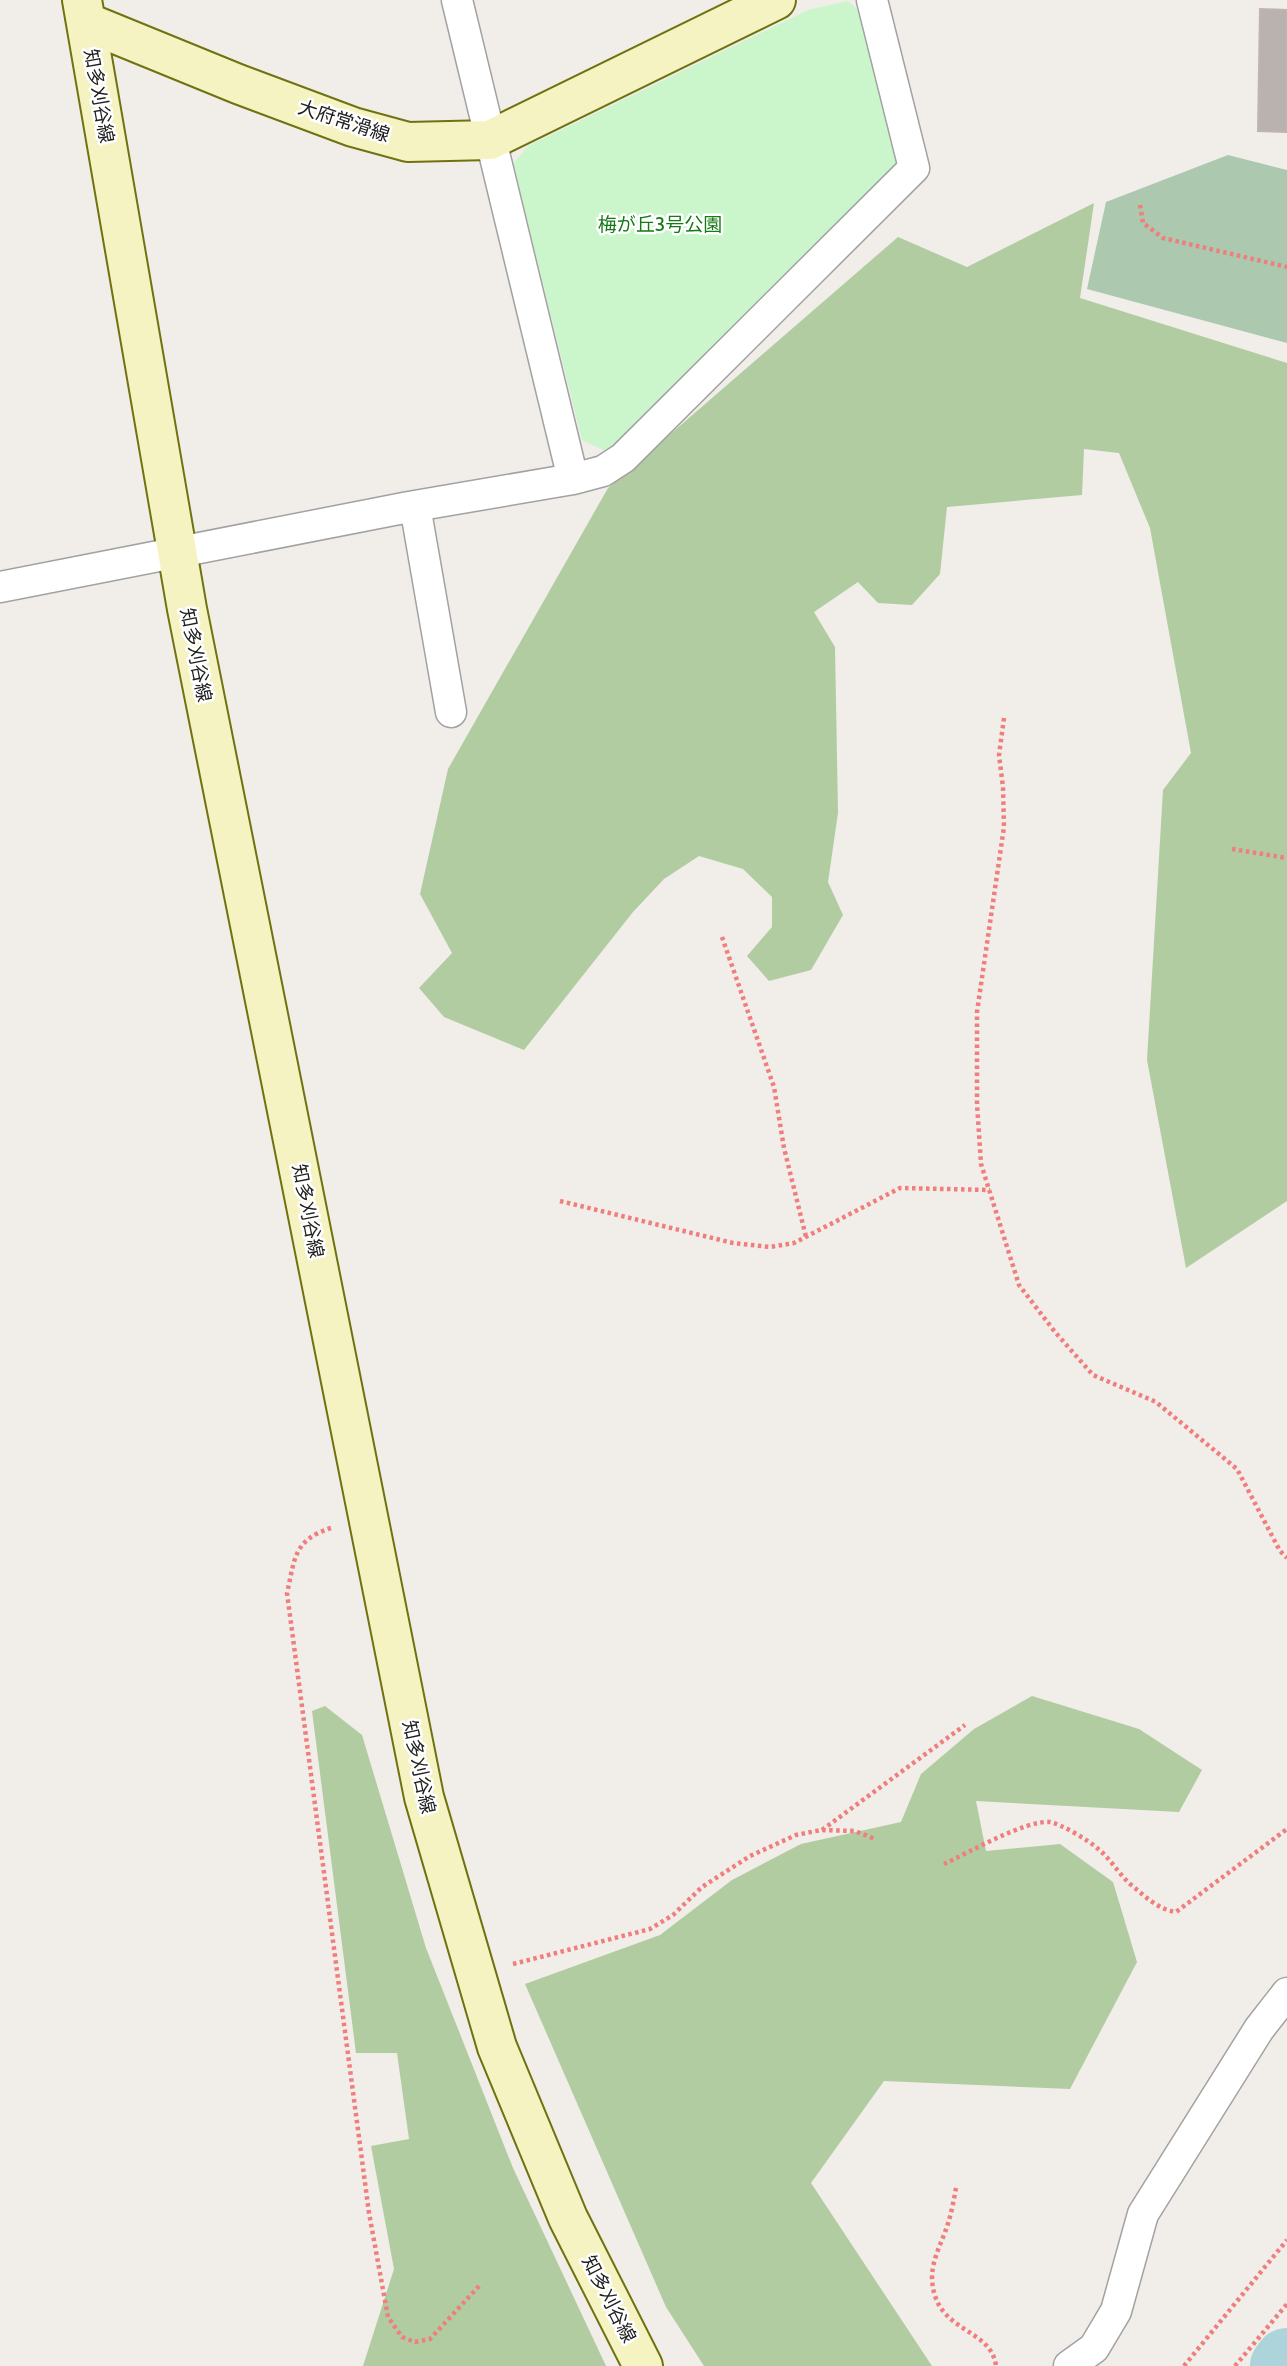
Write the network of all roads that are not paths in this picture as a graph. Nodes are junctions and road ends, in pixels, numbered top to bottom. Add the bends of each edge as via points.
1 (457, 0) edge
2 (776, 0) edge
3 (872, 0) edge
4 (84, 11) edge
5 (490, 140) junction
6 (573, 479) junction
7 (415, 506) junction
8 (177, 554) junction
9 (0, 587) edge
10 (451, 712) dead end
11 (1287, 1993) edge
12 (643, 2366) edge
13 (1069, 2366) edge

1 - 5 street
2 - 5 street, 大府常滑線
3 - 6 street via 914,168 623,458 603,471
4 - 5 street, 大府常滑線 via 238,84 353,127 408,142
4 - 8 street, 知多刈谷線
5 - 6 street
6 - 7 street
7 - 8 street
7 - 10 street
8 - 9 street
8 - 12 street, 知多刈谷線 via 424,1797 497,2047 568,2218
11 - 13 street via 1259,2029 1143,2214 1116,2311 1094,2348

